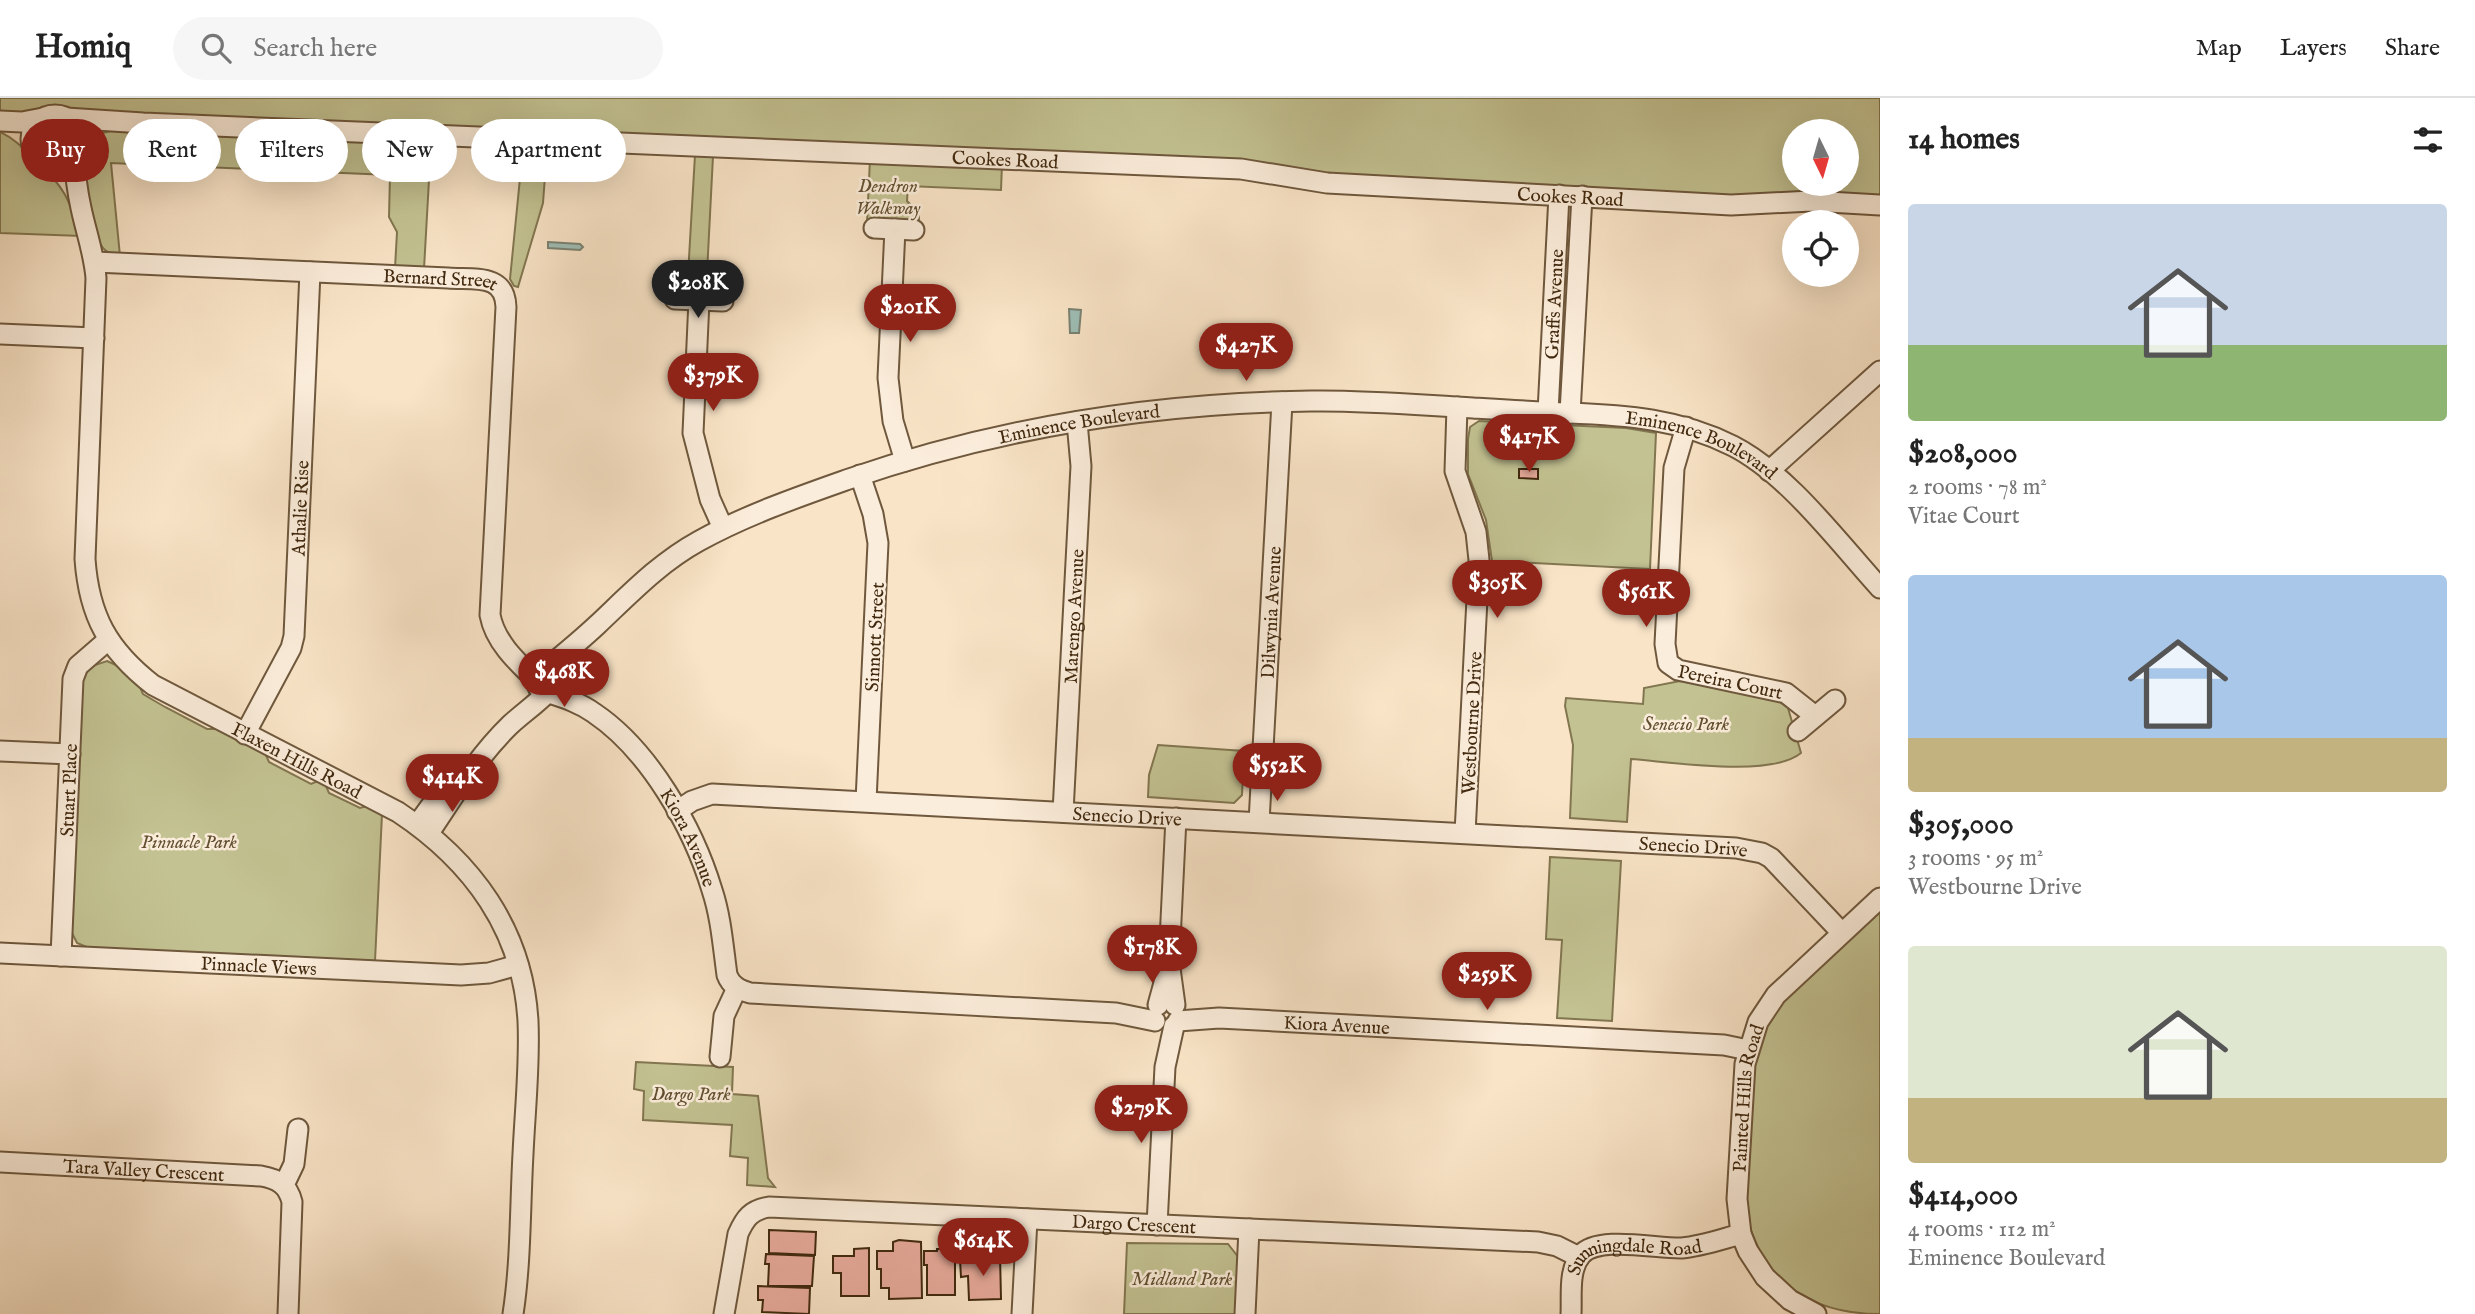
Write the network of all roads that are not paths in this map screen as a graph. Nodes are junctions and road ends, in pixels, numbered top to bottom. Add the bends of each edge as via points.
1 (43, 118) joint
2 (66, 118) joint
3 (0, 121) edge
4 (123, 122) edge
5 (221, 126) edge
6 (0, 127) edge
7 (21, 139) edge
8 (63, 182) edge
9 (78, 182) edge
10 (1559, 195) junction
11 (1582, 196) junction
12 (1880, 205) edge
13 (81, 211) junction
14 (874, 228) dead end
15 (95, 262) junction
16 (310, 272) junction
17 (675, 299) dead end
18 (699, 300) junction
19 (723, 301) dead end
20 (0, 334) edge
21 (94, 338) junction
22 (1880, 371) edge
23 (1282, 402) junction
24 (1457, 408) junction
25 (1548, 412) junction
26 (1570, 413) junction
27 (1077, 422) junction
28 (1686, 428) junction
29 (905, 461) junction
30 (1769, 471) junction
31 (860, 475) junction
32 (723, 528) junction
33 (1880, 589) edge
34 (108, 640) junction
35 (548, 680) junction
36 (1835, 700) dead end
37 (1815, 716) junction
38 (1798, 731) dead end
39 (245, 734) junction
40 (0, 751) edge
41 (70, 754) junction
42 (866, 801) junction
43 (677, 811) junction
44 (1063, 812) junction
45 (1176, 818) junction
46 (1259, 822) junction
47 (423, 829) junction
48 (1465, 834) junction
49 (1880, 898) edge
50 (1842, 933) junction
51 (0, 953) edge
52 (61, 956) junction
53 (518, 965) junction
54 (737, 988) junction
55 (1167, 1015) junction
56 (1748, 1050) junction
57 (720, 1057) dead end
58 (298, 1129) dead end
59 (0, 1162) edge
60 (284, 1185) junction
61 (1027, 1219) junction
62 (1157, 1225) junction
63 (1249, 1229) junction
64 (1741, 1234) junction
65 (1579, 1257) junction
66 (288, 1314) edge
67 (513, 1314) edge
68 (724, 1314) edge
69 (1022, 1314) edge
70 (1245, 1314) edge
71 (1571, 1314) edge
72 (1816, 1314) edge

1 - 2 street
1 - 3 street
2 - 4 street, Cookes Road
5 - 10 street, Cookes Road via 1241,169 1322,183
6 - 7 street
8 - 13 street, Flaxen Hills Road
9 - 13 street, Flaxen Hills Road
10 - 11 street, Cookes Road
10 - 25 street, Graffs Avenue
11 - 12 street, Cookes Road via 1731,205 1811,201
11 - 26 street, Graffs Avenue
13 - 15 street, Flaxen Hills Road
14 - 29 street via 905,230 888,378 893,421
15 - 16 street, Bernard Street
15 - 21 street, Flaxen Hills Road
16 - 35 street, Bernard Street via 484,281 504,291 490,606 495,633 521,666
16 - 39 street, Athalie Rise via 295,636
17 - 18 street
18 - 19 street
18 - 32 street via 693,433 710,499
20 - 21 street
21 - 34 street, Flaxen Hills Road via 85,559 90,601
22 - 30 street
23 - 24 street, Eminence Boulevard
23 - 27 street, Eminence Boulevard via 1172,409
23 - 46 street, Dilwynia Avenue
24 - 25 street, Eminence Boulevard
24 - 48 street, Westbourne Drive via 1455,471 1476,533 1479,569
25 - 26 street, Eminence Boulevard
26 - 28 street, Eminence Boulevard via 1637,416
27 - 29 street, Eminence Boulevard
27 - 44 street, Marengo Avenue via 1081,466
28 - 30 street, Eminence Boulevard via 1732,446
28 - 37 street, Pereira Court via 1674,468 1665,644 1668,663 1678,670 1786,693
29 - 31 street, Eminence Boulevard
30 - 33 street, Eminence Boulevard
31 - 32 street, Eminence Boulevard
31 - 42 street, Sinnott Street via 878,543
32 - 35 street, Eminence Boulevard via 650,574 598,624 574,664
34 - 39 street, Flaxen Hills Road via 153,685
34 - 41 street, Stuart Place via 74,674
35 - 43 street, Kiora Avenue via 575,690 615,729 652,771
35 - 47 street, Eminence Boulevard via 533,708 510,724 463,779 437,800
36 - 37 street
37 - 38 street
39 - 47 street, Flaxen Hills Road
40 - 41 street
41 - 52 street, Stuart Place
42 - 43 street, Senecio Drive via 712,793
42 - 44 street, Senecio Drive
43 - 54 street, Kiora Avenue via 704,864 719,918 727,975
44 - 45 street, Senecio Drive
45 - 46 street, Senecio Drive
45 - 55 street
46 - 48 street, Senecio Drive
47 - 53 street, Flaxen Hills Road via 480,888
48 - 50 street, Senecio Drive via 1752,851 1781,866
49 - 50 street, Painted Hills Road
50 - 56 street, Painted Hills Road via 1776,995
51 - 52 street, Pinnacle Views
52 - 53 street, Pinnacle Views via 461,975
53 - 67 street, Flaxen Hills Road via 528,1043
54 - 55 street, Kiora Avenue via 750,993
54 - 57 street via 724,1016
55 - 56 street, Kiora Avenue via 1711,1044
55 - 62 street
56 - 64 street, Painted Hills Road via 1737,1199
58 - 60 street via 294,1164
59 - 60 street, Tara Valley Crescent via 261,1176
60 - 66 street via 292,1202
61 - 62 street, Dargo Crescent
61 - 68 street, Dargo Crescent via 758,1209 743,1222 738,1234
61 - 69 street
62 - 63 street, Dargo Crescent
63 - 65 street, Dargo Crescent via 1538,1242
63 - 70 street
64 - 65 street, Sunningdale Road via 1682,1248 1597,1246
64 - 72 street, Painted Hills Road via 1765,1277 1790,1300
65 - 71 street, Sunningdale Road

